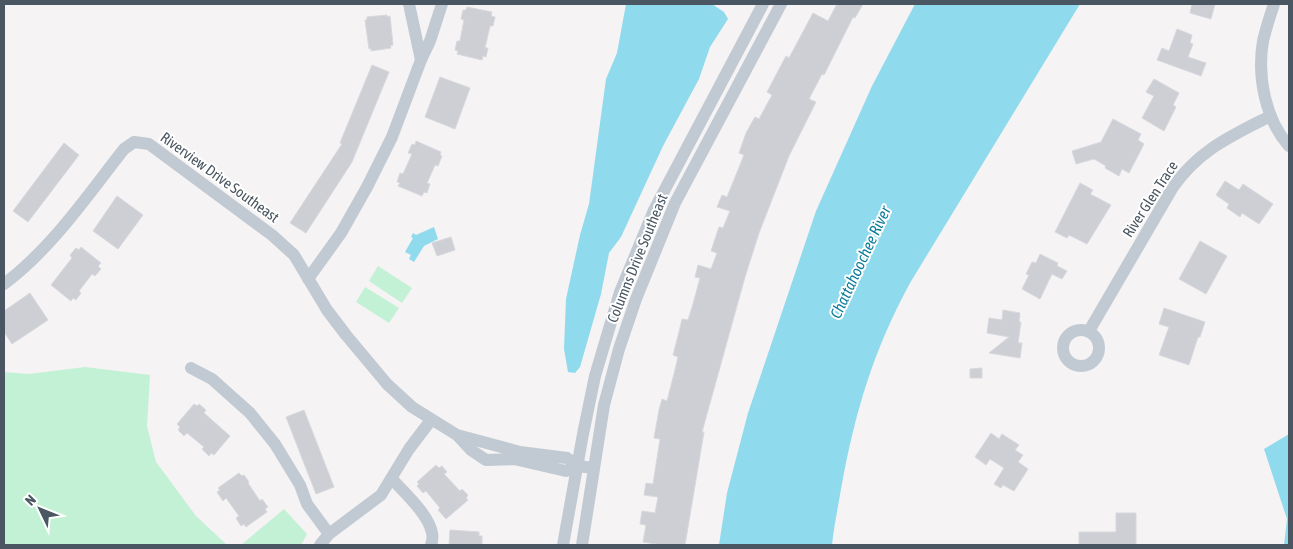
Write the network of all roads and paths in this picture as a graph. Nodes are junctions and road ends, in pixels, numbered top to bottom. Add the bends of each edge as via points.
1 (409, 4) edge
2 (442, 4) edge
3 (763, 4) edge
4 (781, 4) edge
5 (1274, 4) edge
6 (421, 60) junction
7 (1270, 116) junction
8 (1289, 146) edge
9 (308, 279) junction
10 (4, 284) edge
11 (1089, 332) dead end
12 (190, 368) dead end
13 (431, 420) junction
14 (578, 466) junction
15 (593, 468) junction
16 (392, 478) junction
17 (329, 534) junction
18 (320, 545) edge
19 (431, 545) edge
20 (563, 545) edge
21 (582, 545) edge

1 - 6 street
2 - 6 street
3 - 14 street, Columns Drive Southeast via 642,236 602,348
4 - 15 street, Columns Drive Southeast via 675,203 650,260 610,378
5 - 7 street via 1263,42 1262,64
6 - 9 street via 392,137 368,187 341,234
7 - 8 street
7 - 11 street, River Glen Trace via 1211,148 1184,171
9 - 10 street, Riverview Drive Southeast via 294,254 272,235 149,144 134,142 124,149 42,249
9 - 13 street, Riverview Drive Southeast via 327,310 387,384
12 - 17 street via 212,379 250,413 275,444 308,504
13 - 14 street, Riverview Drive Southeast via 457,435 470,450 486,460 514,459 566,471
13 - 16 street
14 - 15 street, Riverview Drive Southeast
14 - 20 street, Columns Drive Southeast
15 - 21 street, Columns Drive Southeast
16 - 17 street via 381,495
16 - 19 street via 429,524
17 - 18 street

